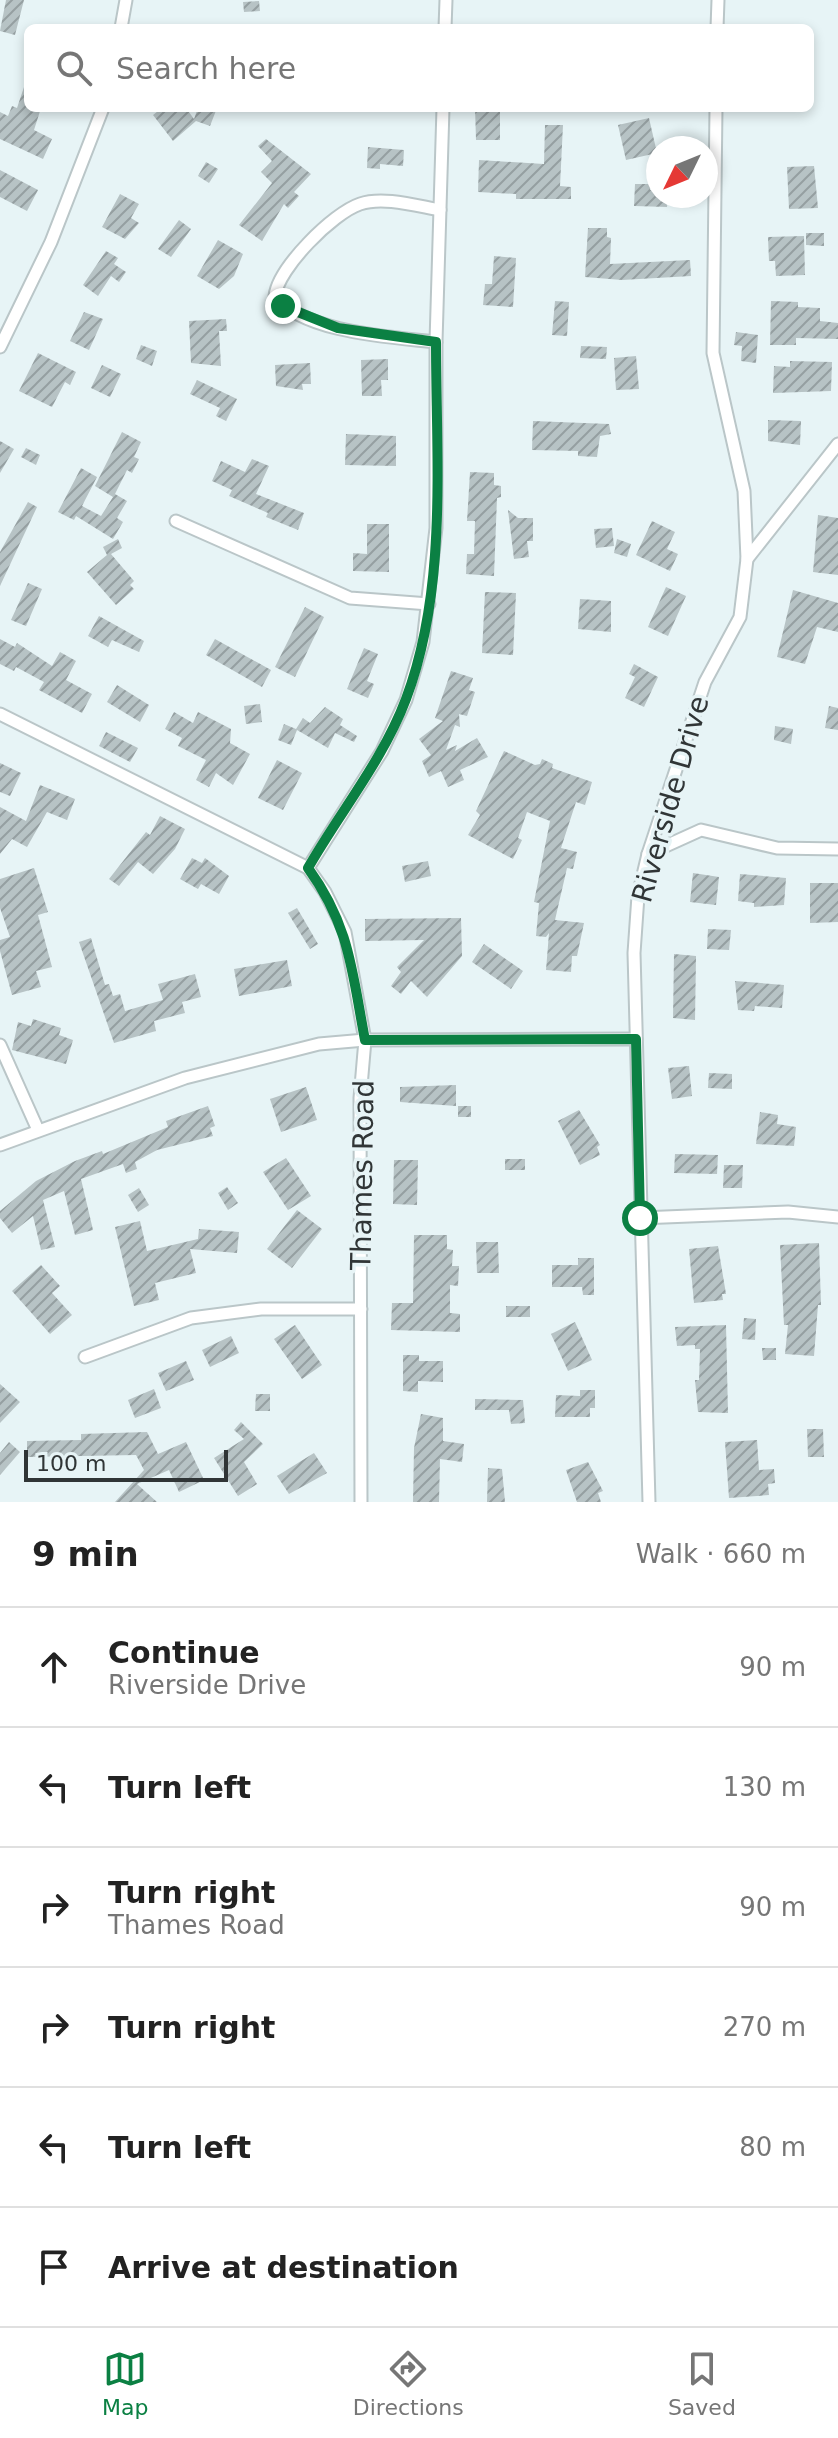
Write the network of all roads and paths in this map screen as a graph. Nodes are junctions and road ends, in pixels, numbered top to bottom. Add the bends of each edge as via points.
1 (126, 0) edge
2 (446, 0) edge
3 (718, 0) edge
4 (122, 24) edge
5 (445, 24) edge
6 (717, 24) edge
7 (101, 112) edge
8 (443, 112) edge
9 (716, 112) edge
10 (440, 210) junction
11 (436, 342) junction
12 (0, 347) edge
13 (838, 444) edge
14 (176, 521) dead end
15 (747, 559) junction
16 (429, 604) junction
17 (0, 714) edge
18 (838, 849) edge
19 (648, 854) junction
20 (308, 868) junction
21 (636, 1039) junction
22 (365, 1040) junction
23 (0, 1045) edge
24 (38, 1130) junction
25 (0, 1145) edge
26 (838, 1217) edge
27 (640, 1218) junction
28 (361, 1309) junction
29 (85, 1357) dead end
30 (361, 1502) edge
31 (649, 1502) edge

1 - 4 street
2 - 5 street
3 - 6 street
7 - 12 street via 51,242
8 - 10 street
9 - 15 street, Riverside Drive via 713,353 744,491
10 - 11 street
10 - 11 street via 361,203 333,220 299,254 276,283 275,296 283,306 338,328
11 - 16 street via 436,528
13 - 15 street
14 - 16 street via 350,598
15 - 19 street, Riverside Drive via 740,617 705,682
16 - 20 street via 406,700 382,751
17 - 20 street
18 - 19 street via 777,848 701,830
19 - 21 street, Riverside Drive via 638,896 634,953
20 - 22 street, Thames Road via 345,932
21 - 22 street
21 - 27 street, Riverside Drive
22 - 24 street via 319,1044 185,1078
22 - 28 street, Thames Road via 360,1098
23 - 24 street
24 - 25 street
26 - 27 street via 788,1212
27 - 31 street, Riverside Drive
28 - 29 street via 261,1309 191,1318
28 - 30 street, Thames Road

